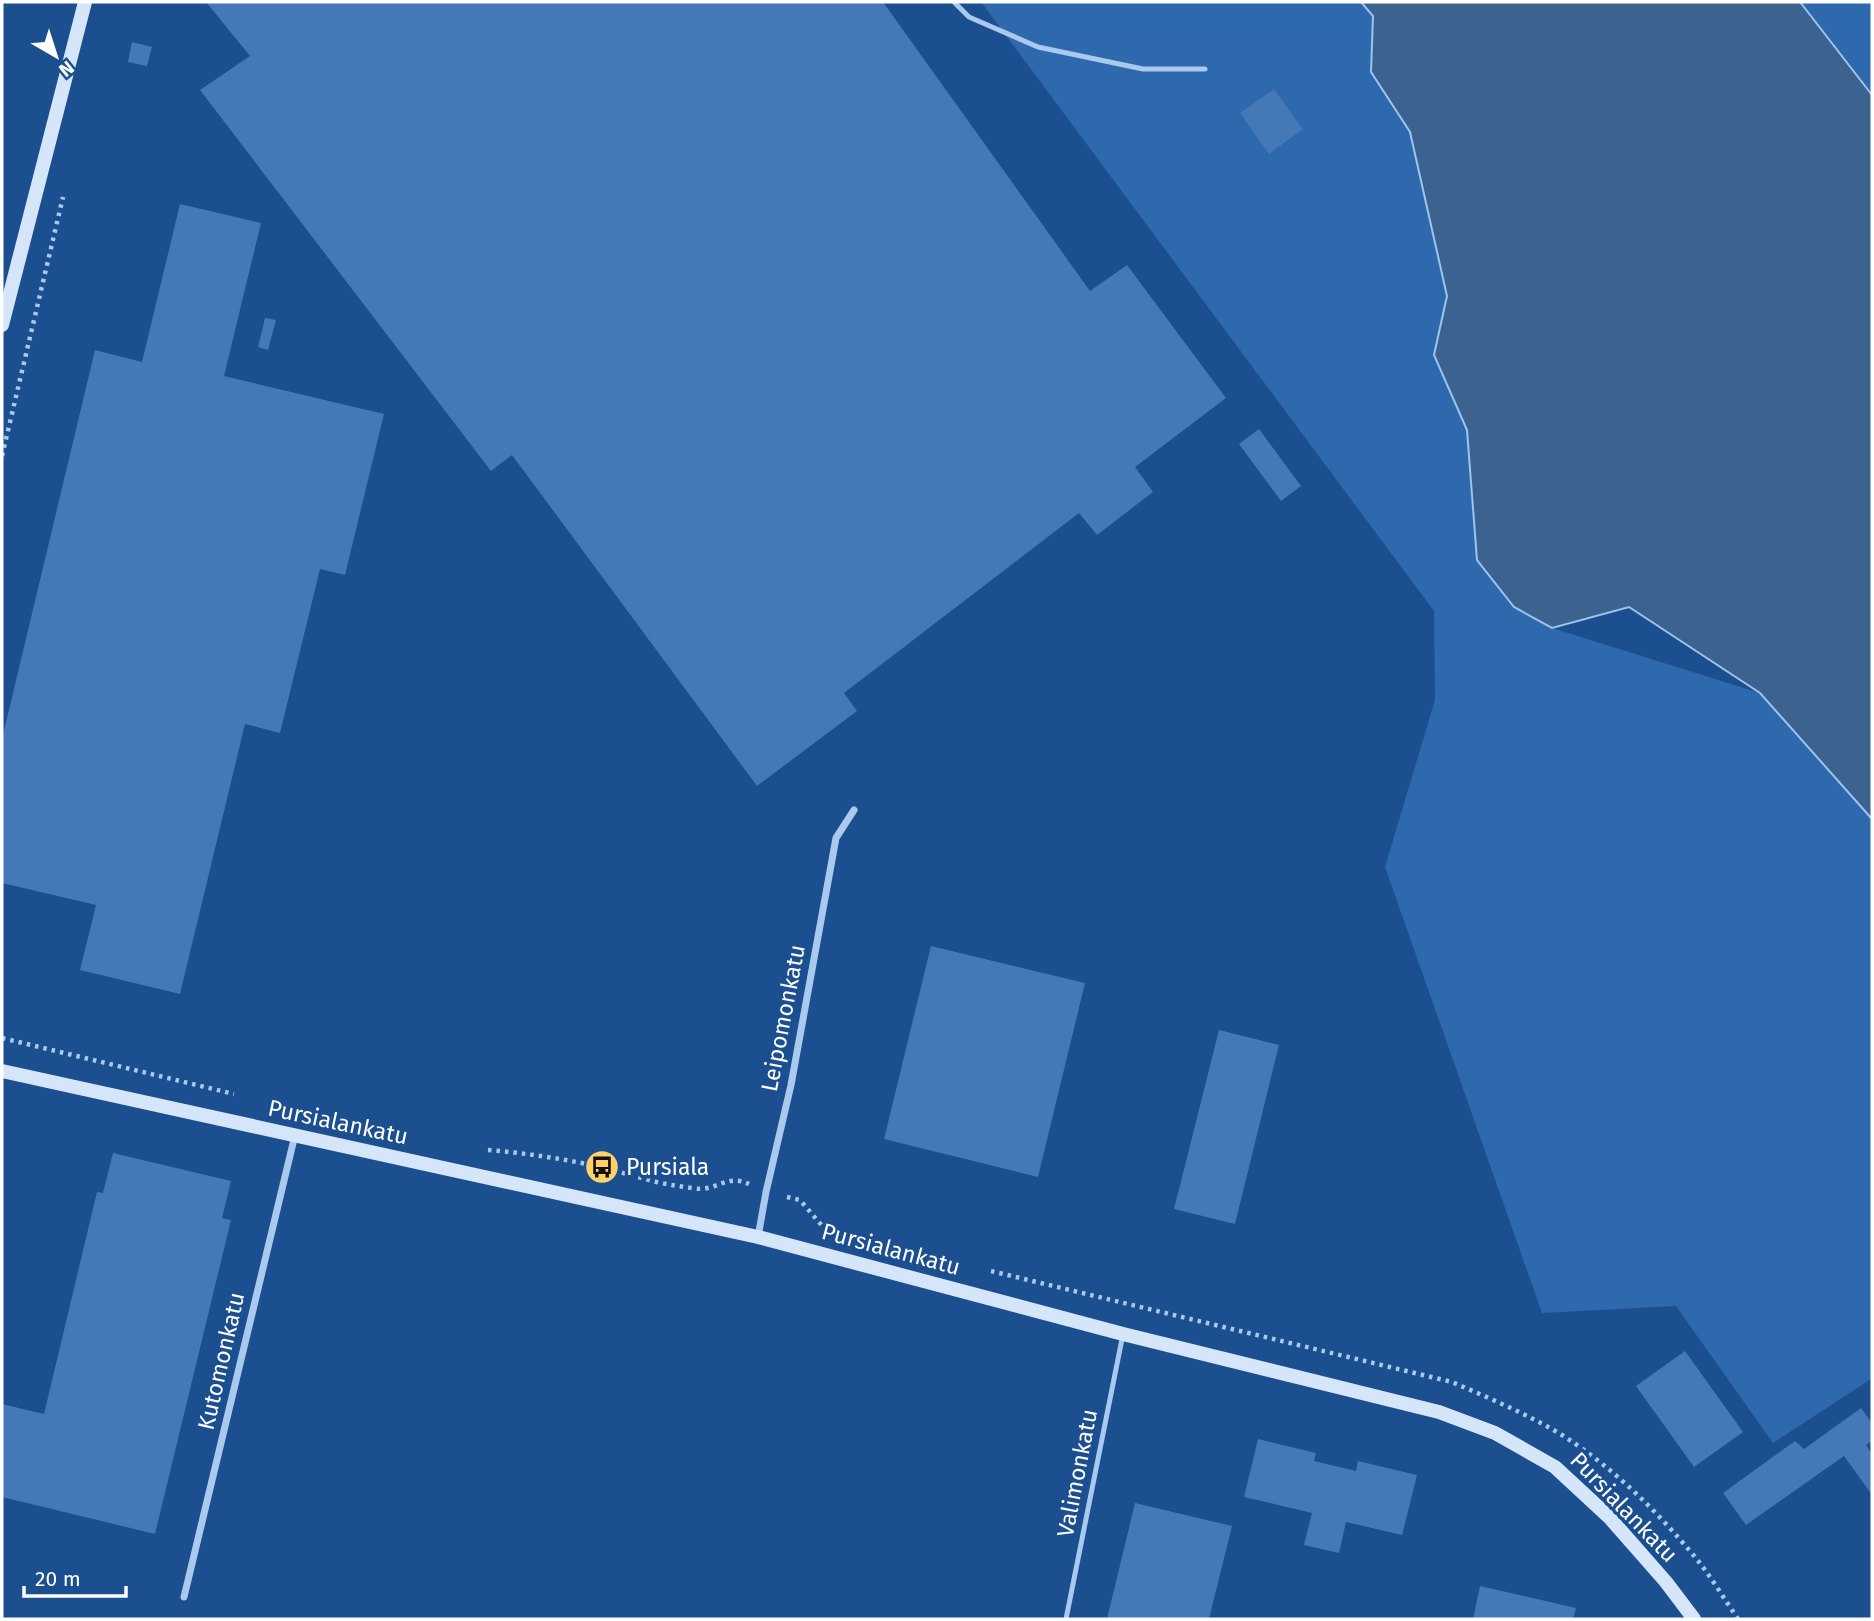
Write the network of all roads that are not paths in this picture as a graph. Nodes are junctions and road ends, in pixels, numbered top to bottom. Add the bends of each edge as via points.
1 (85, 2) edge
2 (954, 2) edge
3 (1205, 69) dead end
4 (2, 324) edge
5 (854, 810) dead end
6 (2, 1071) edge
7 (295, 1135) junction
8 (758, 1237) junction
9 (1123, 1335) junction
10 (184, 1597) dead end
11 (1066, 1619) edge
12 (1694, 1619) edge

1 - 4 street
2 - 3 lane via 969,17 1038,47 1143,69
5 - 8 street, Leipomonkatu via 836,838
6 - 7 street, Pursialankatu
7 - 8 street, Pursialankatu
7 - 10 street, Kutomonkatu
8 - 9 street, Pursialankatu
9 - 11 lane, Valimonkatu
9 - 12 street, Pursialankatu via 1439,1412 1495,1433 1555,1467 1600,1508

